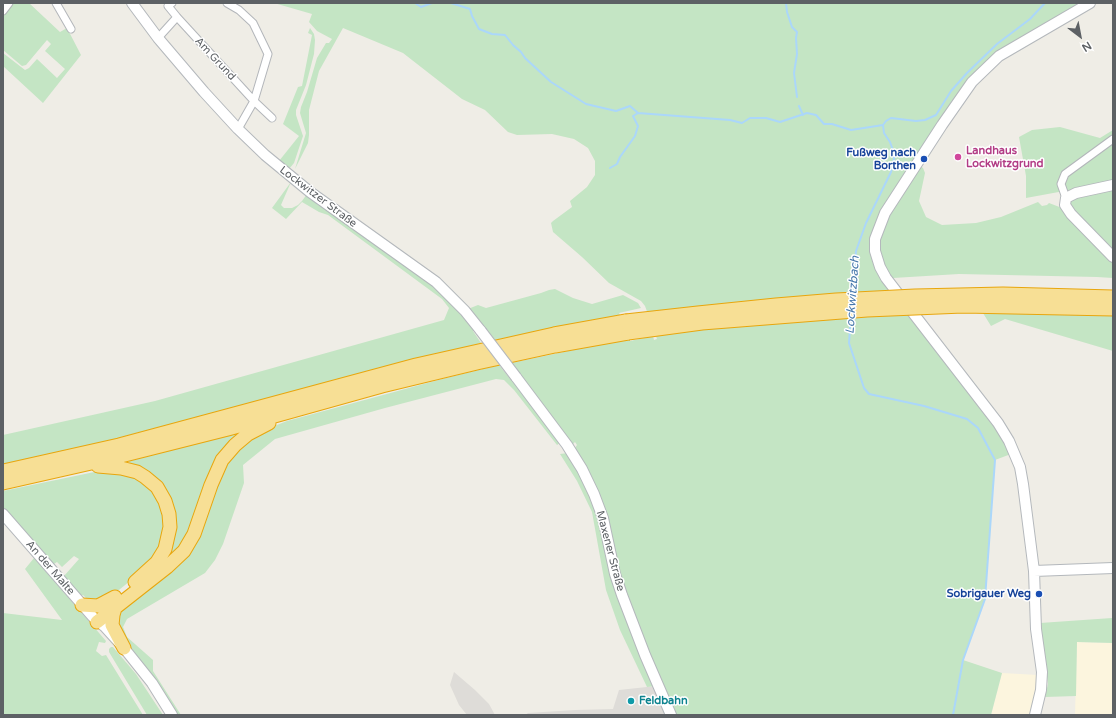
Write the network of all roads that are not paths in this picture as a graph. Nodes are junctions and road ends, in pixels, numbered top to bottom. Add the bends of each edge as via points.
1 (9, 3) edge
2 (56, 3) edge
3 (132, 3) edge
4 (172, 3) edge
5 (226, 3) edge
6 (1090, 3) edge
7 (3, 11) edge
8 (177, 17) junction
9 (71, 29) dead end
10 (158, 38) junction
11 (254, 101) junction
12 (272, 118) dead end
13 (238, 129) junction
14 (1113, 139) edge
15 (1113, 185) edge
16 (1066, 198) junction
17 (1113, 257) edge
18 (1113, 297) edge
19 (1113, 309) edge
20 (627, 327) junction
21 (516, 377) joint
22 (288, 412) junction
23 (80, 466) junction
24 (3, 471) edge
25 (3, 483) edge
26 (3, 514) edge
27 (1113, 568) edge
28 (1034, 571) junction
29 (115, 603) junction
30 (82, 605) junction
31 (95, 620) junction
32 (124, 648) junction
33 (165, 715) edge
34 (172, 715) edge
35 (671, 715) edge
36 (1035, 715) edge

1 - 7 street
2 - 9 street
3 - 10 main road, Lockwitzer Straße
4 - 8 street, Am Grund via 168,6
5 - 11 street via 239,10 253,23 268,54
6 - 28 main road via 999,56 972,82 885,213 875,239 875,251 886,278 1009,440 1020,467
8 - 10 street
8 - 11 street, Am Grund
10 - 13 main road, Lockwitzer Straße
11 - 12 street, Am Grund
11 - 13 street
13 - 21 main road, Lockwitzer Straße, bridge via 292,178 436,282 465,311
14 - 16 street via 1064,174 1061,184
15 - 16 main road via 1076,193
16 - 17 main road via 1065,205 1071,214
18 - 20 highway, bridge via 996,294 891,297 776,305
19 - 20 highway, bridge via 963,306
20 - 22 highway via 375,388
20 - 24 highway via 554,334 416,365 119,445
21 - 35 main road, Maxener Straße via 567,445 594,494 603,518 622,595
22 - 23 highway
22 - 29 highway via 235,444 222,460 194,534 184,551 167,567
23 - 25 highway
23 - 29 highway via 110,466 138,472 157,487 169,514 170,527 161,556
26 - 30 main road, An der Malte
27 - 28 main road
28 - 36 main road via 1036,630 1042,672
29 - 30 highway
29 - 31 highway
29 - 32 highway via 112,625
30 - 31 main road, An der Malte
31 - 32 main road, An der Malte
31 - 33 main road, An der Malte via 101,631 134,668
32 - 34 main road, An der Malte via 152,683

